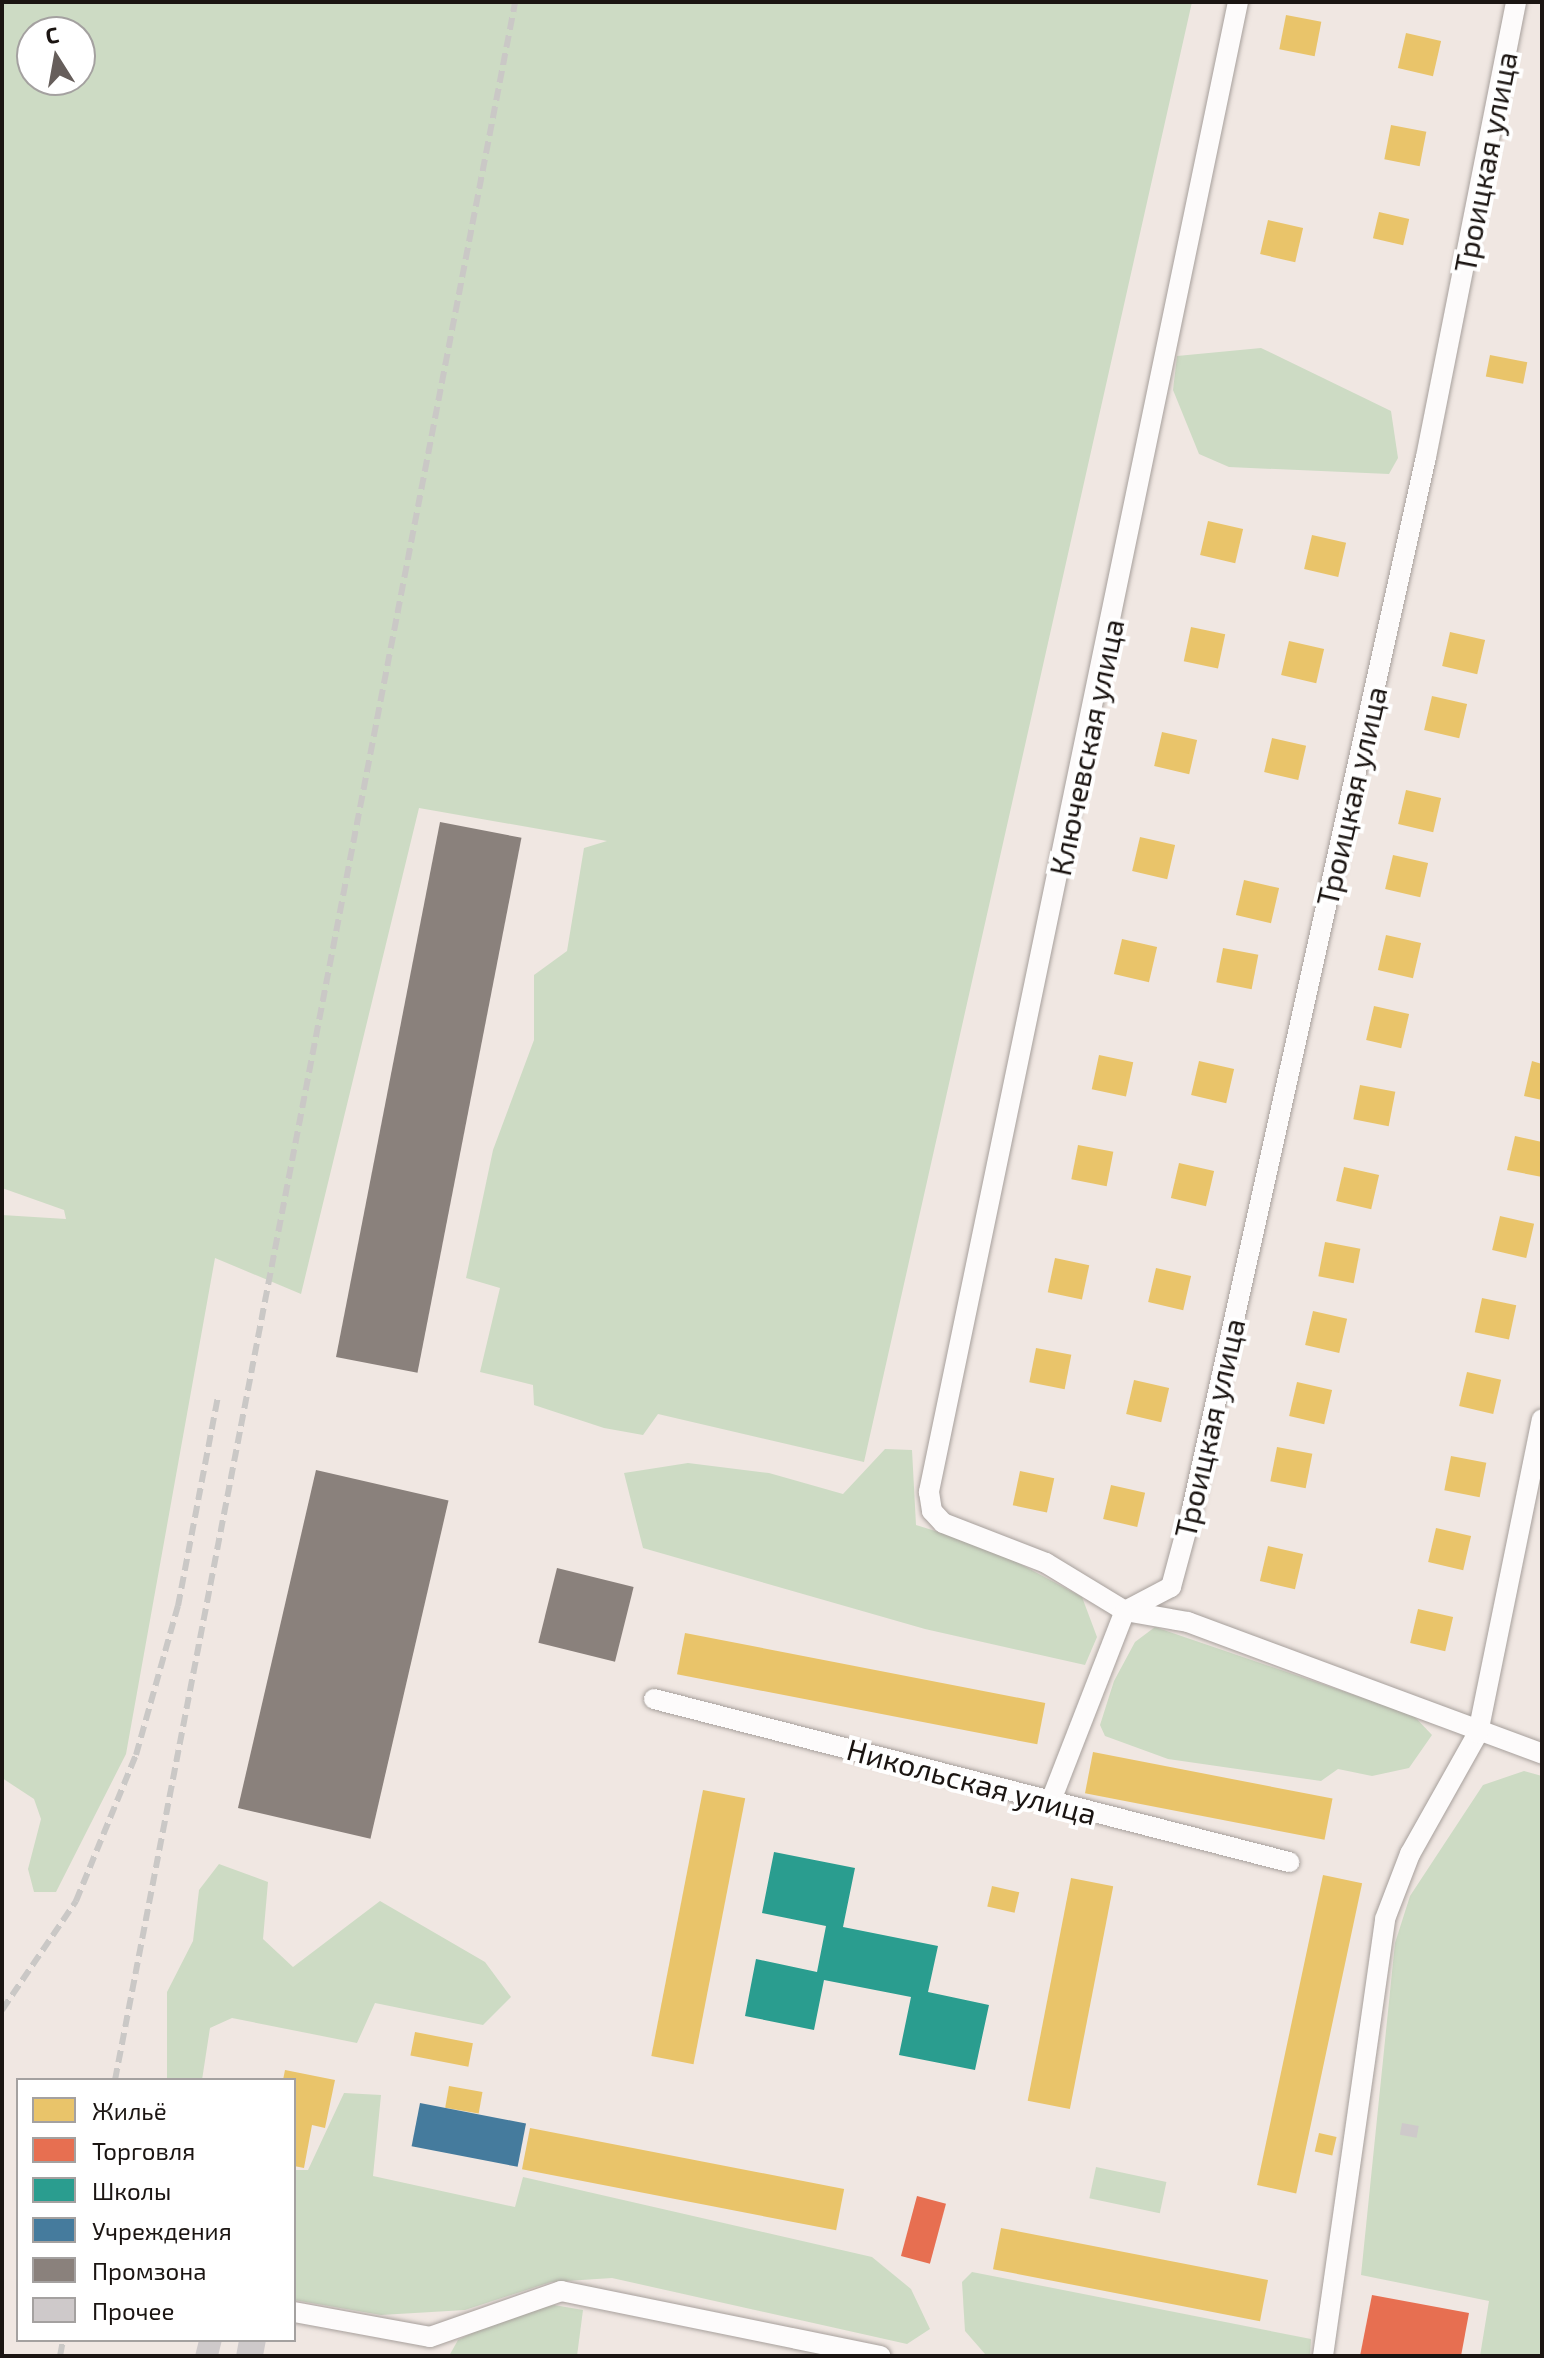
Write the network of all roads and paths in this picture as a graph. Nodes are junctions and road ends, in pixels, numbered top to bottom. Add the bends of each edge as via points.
1 (1238, 2) edge
2 (1516, 2) edge
3 (1542, 1419) edge
4 (1125, 1611) junction
5 (654, 1699) dead end
6 (1478, 1733) junction
7 (1542, 1754) edge
8 (1050, 1803) junction
9 (1289, 1862) dead end
10 (296, 2312) edge
11 (880, 2356) edge
12 (1323, 2356) edge

1 - 4 street, Ключевская улица via 929,1492 943,1523 1046,1563
2 - 4 street, Троицкая улица via 1426,457 1171,1587
3 - 6 street
4 - 6 street via 1188,1622
4 - 8 street
5 - 8 street, Никольская улица
6 - 7 street
6 - 12 street via 1410,1854 1385,1919
8 - 9 street, Никольская улица
10 - 11 street via 430,2337 561,2291

